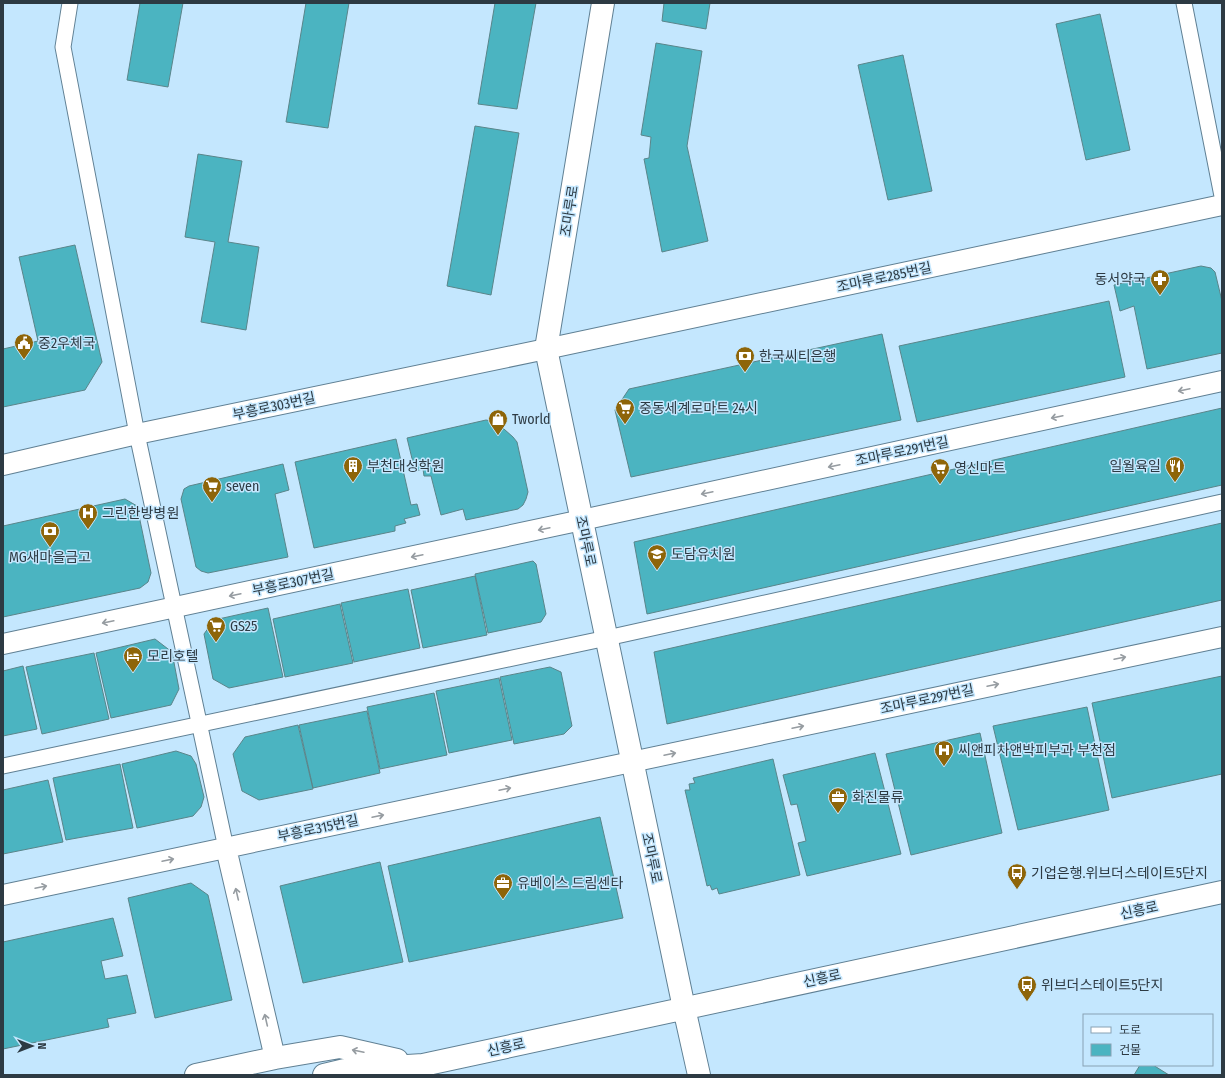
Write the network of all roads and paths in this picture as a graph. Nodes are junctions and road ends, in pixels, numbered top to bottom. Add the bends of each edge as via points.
1 (70, 3) edge
2 (603, 3) edge
3 (1184, 3) edge
4 (1222, 196) edge
5 (1222, 205) edge
6 (546, 349) junction
7 (1222, 381) edge
8 (137, 434) junction
9 (3, 465) edge
10 (1222, 502) edge
11 (582, 520) junction
12 (174, 608) junction
13 (1222, 637) edge
14 (607, 638) junction
15 (3, 644) edge
16 (199, 724) junction
17 (632, 762) junction
18 (3, 766) edge
19 (226, 848) junction
20 (1222, 892) edge
21 (3, 895) edge
22 (684, 1008) junction
23 (276, 1058) junction
24 (418, 1070) edge
25 (196, 1075) edge
26 (324, 1075) edge
27 (401, 1075) edge
28 (699, 1075) edge

1 - 8 street via 63,46
2 - 6 street, 조마루로
3 - 4 street
5 - 6 street, 조마루로285번길
6 - 8 street, 부흥로303번길
6 - 11 street, 조마루로
7 -> 11 street, 조마루로291번길
8 - 9 street, 부흥로303번길
8 - 12 street
10 - 14 street
11 -> 12 street, 부흥로307번길
11 - 14 street, 조마루로
12 -> 15 street, 부흥로307번길
12 - 16 street
17 -> 13 street, 조마루로297번길
14 - 16 street
14 - 17 street, 조마루로
16 - 18 street
16 - 19 street
19 -> 17 street, 부흥로315번길
17 - 22 street, 조마루로
21 -> 19 street, 부흥로315번길
23 -> 19 street
20 - 22 street, 신흥로
22 - 24 street, 신흥로
22 - 28 street, 조마루로
24 -> 23 street, 신흥로 via 340,1047
23 - 25 street, 신흥로
24 - 26 street, 신흥로 via 345,1070
24 - 27 street, 신흥로

